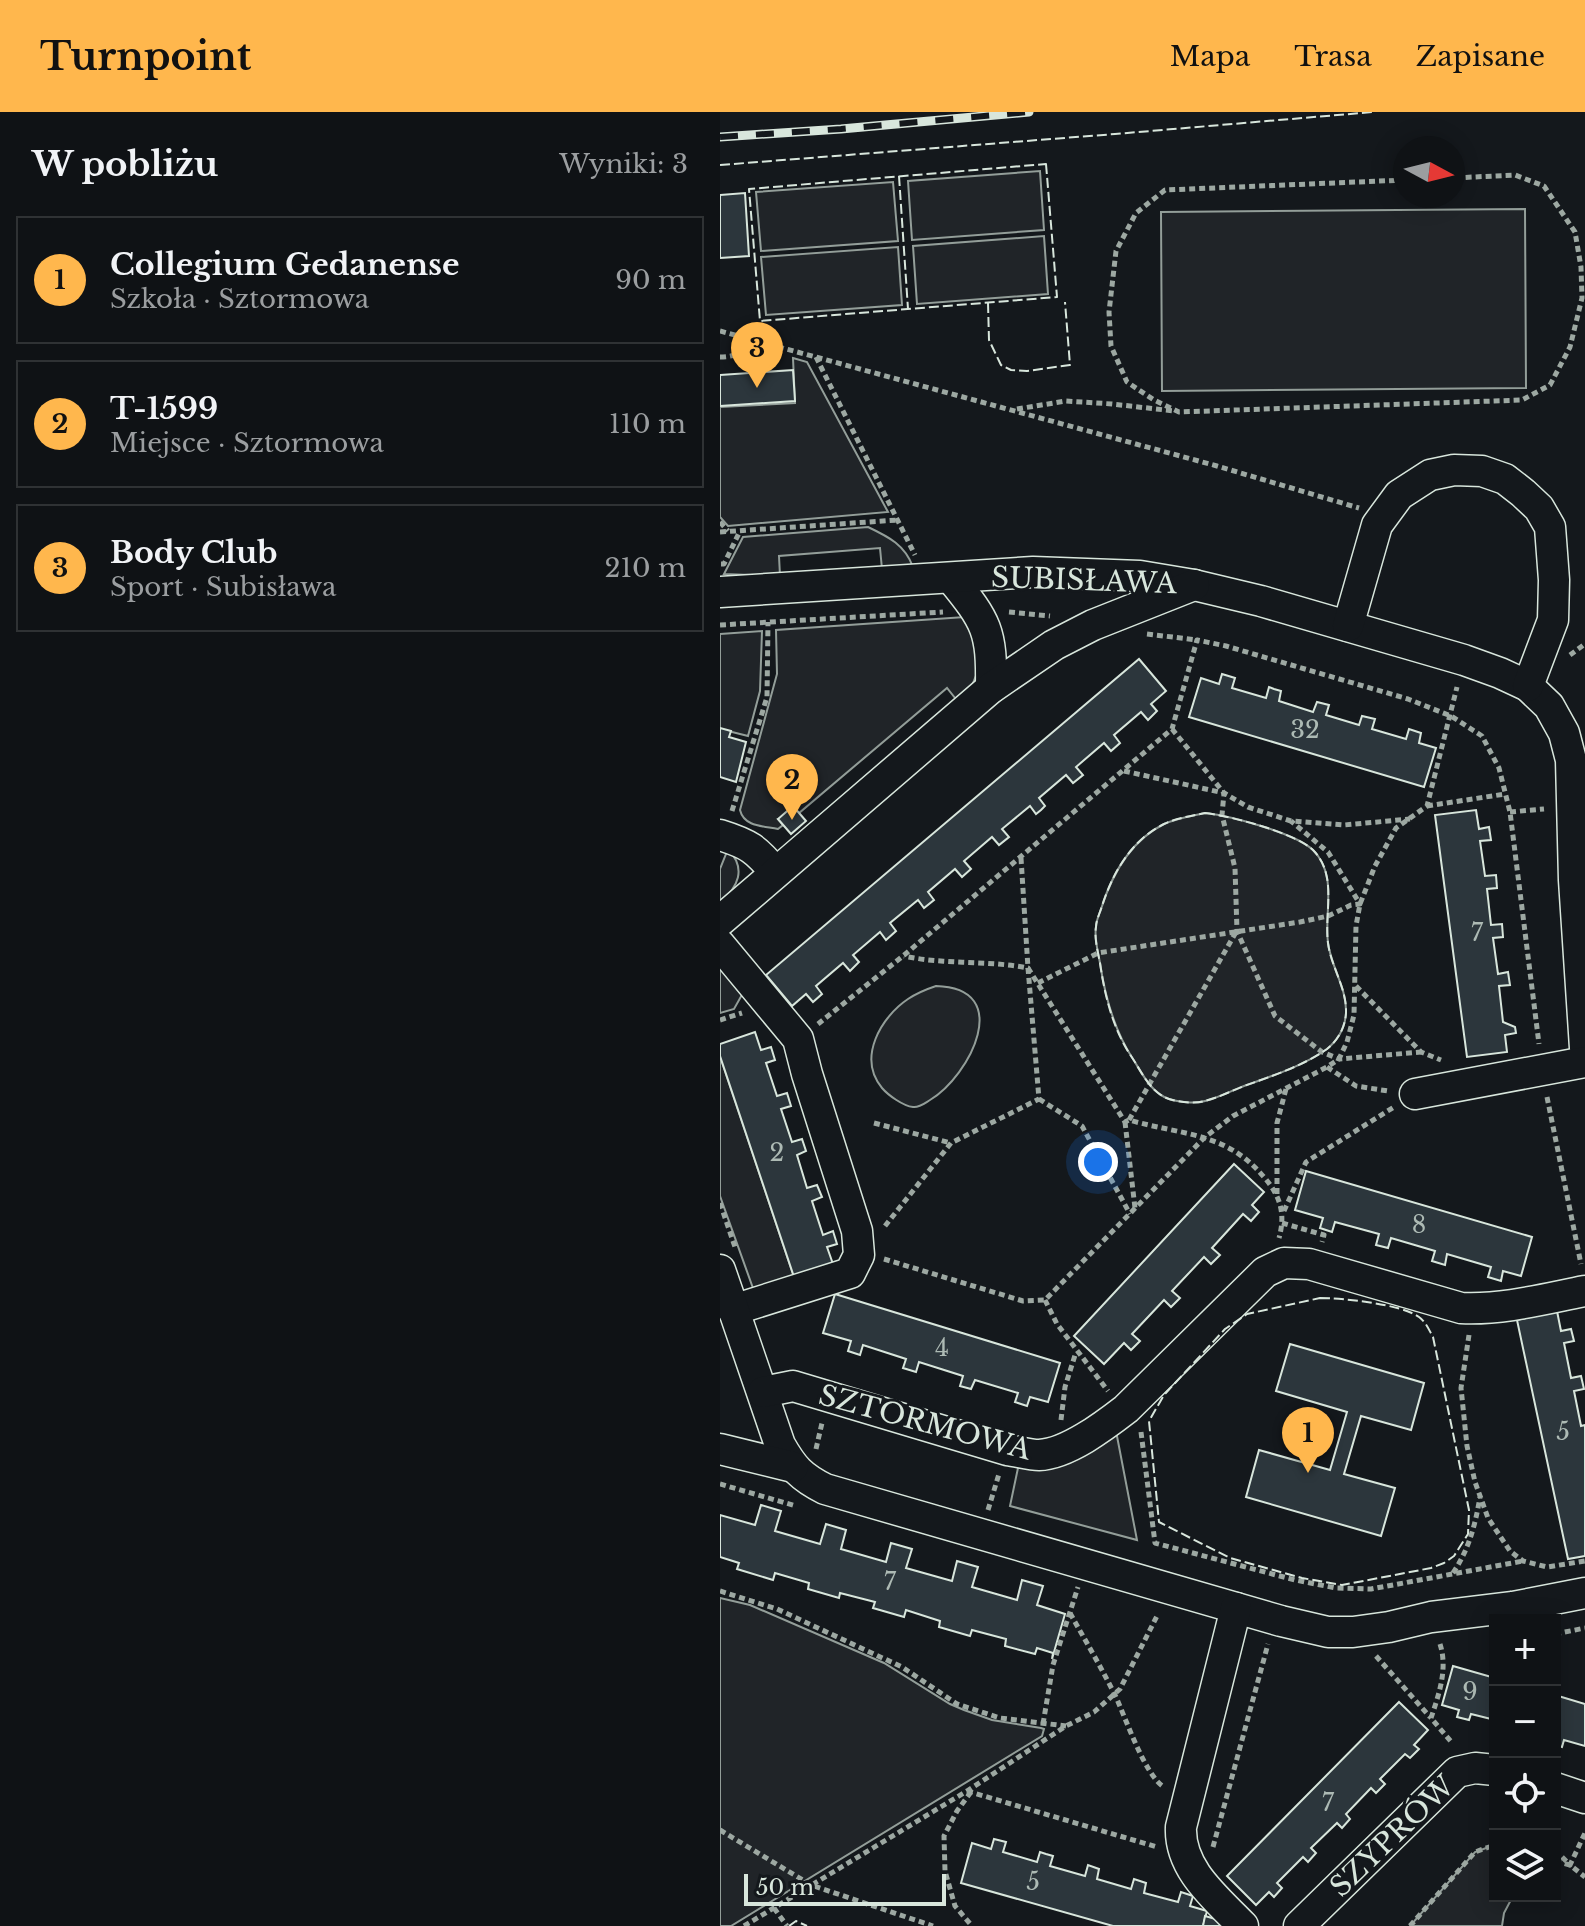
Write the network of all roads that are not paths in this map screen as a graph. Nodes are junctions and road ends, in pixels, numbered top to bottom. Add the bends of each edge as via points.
1 (938, 579) junction
2 (1194, 585) junction
3 (720, 592) edge
4 (1348, 626) junction
5 (1528, 686) junction
6 (991, 688) junction
7 (722, 836) edge
8 (775, 872) junction
9 (1580, 880) edge
10 (720, 921) edge
11 (720, 945) edge
12 (1585, 1048) edge
13 (1585, 1062) edge
14 (1415, 1094) road end
15 (720, 1270) edge
16 (1584, 1280) edge
17 (733, 1310) junction
18 (763, 1392) junction
19 (720, 1449) edge
20 (793, 1467) junction
21 (1585, 1593) edge
22 (1236, 1608) junction
23 (1485, 1769) edge
24 (1561, 1790) edge
25 (1585, 1798) edge
26 (1243, 1926) edge
27 (1299, 1926) edge

1 - 2 street, SUBISŁAWA via 1033,572 1140,576
1 - 3 street, SUBISŁAWA
1 - 6 street via 978,611 989,634
2 - 4 street, SUBISŁAWA
2 - 6 street via 1093,625
4 - 5 street, SUBISŁAWA via 1464,660
4 - 5 street via 1377,525 1399,495 1430,475 1482,471 1523,493 1550,527 1553,620
5 - 9 street via 1549,706 1564,733 1571,760
6 - 8 street
7 - 8 street via 760,853
8 - 10 street
9 - 12 street
11 - 17 street via 798,1039 857,1231 859,1255 850,1273
13 - 14 street
15 - 17 street
16 - 18 street, SZTORMOWA via 1522,1304 1475,1309 1309,1264 1284,1263 1265,1272 1126,1409 1071,1446 1040,1455 1007,1450 793,1386
17 - 18 street
18 - 20 street
19 - 20 street
20 - 22 street via 825,1489
21 - 22 street via 1353,1632 1328,1632
22 - 26 street via 1181,1827 1193,1873
23 - 27 street, SZYPRÓW via 1457,1772
24 - 25 street

